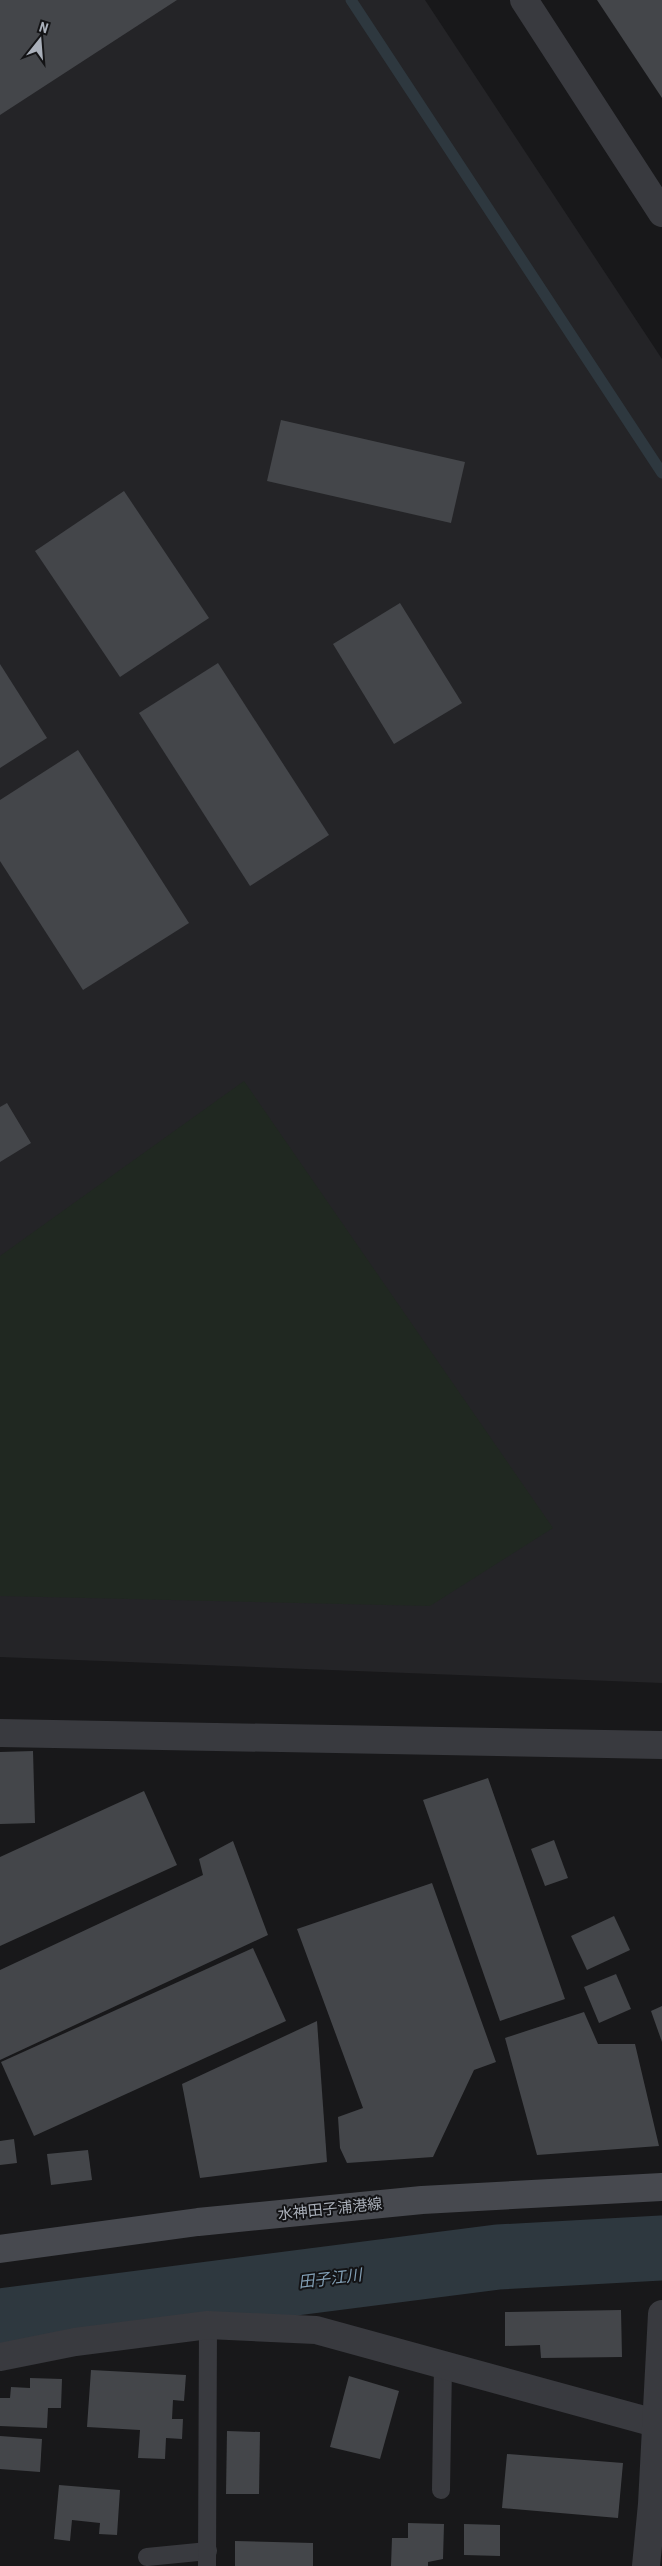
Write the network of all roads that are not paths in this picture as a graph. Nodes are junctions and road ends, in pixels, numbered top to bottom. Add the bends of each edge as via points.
1 (524, 0) edge
2 (662, 213) edge
3 (0, 1733) edge
4 (662, 1744) edge
5 (662, 2187) edge
6 (0, 2249) edge
7 (662, 2314) edge
8 (208, 2325) junction
9 (0, 2357) edge
10 (443, 2365) junction
11 (655, 2423) junction
12 (441, 2490) dead end
13 (657, 2504) edge
14 (148, 2557) dead end
15 (208, 2559) edge
16 (646, 2566) edge

1 - 2 street
3 - 4 street
5 - 6 main road, 水神田子浦港線 via 412,2201 198,2222
7 - 11 street
8 - 9 street via 75,2342
8 - 10 street via 316,2330
8 - 15 lane
10 - 11 street
10 - 12 lane
11 - 13 street
13 - 16 street
14 - 15 lane

